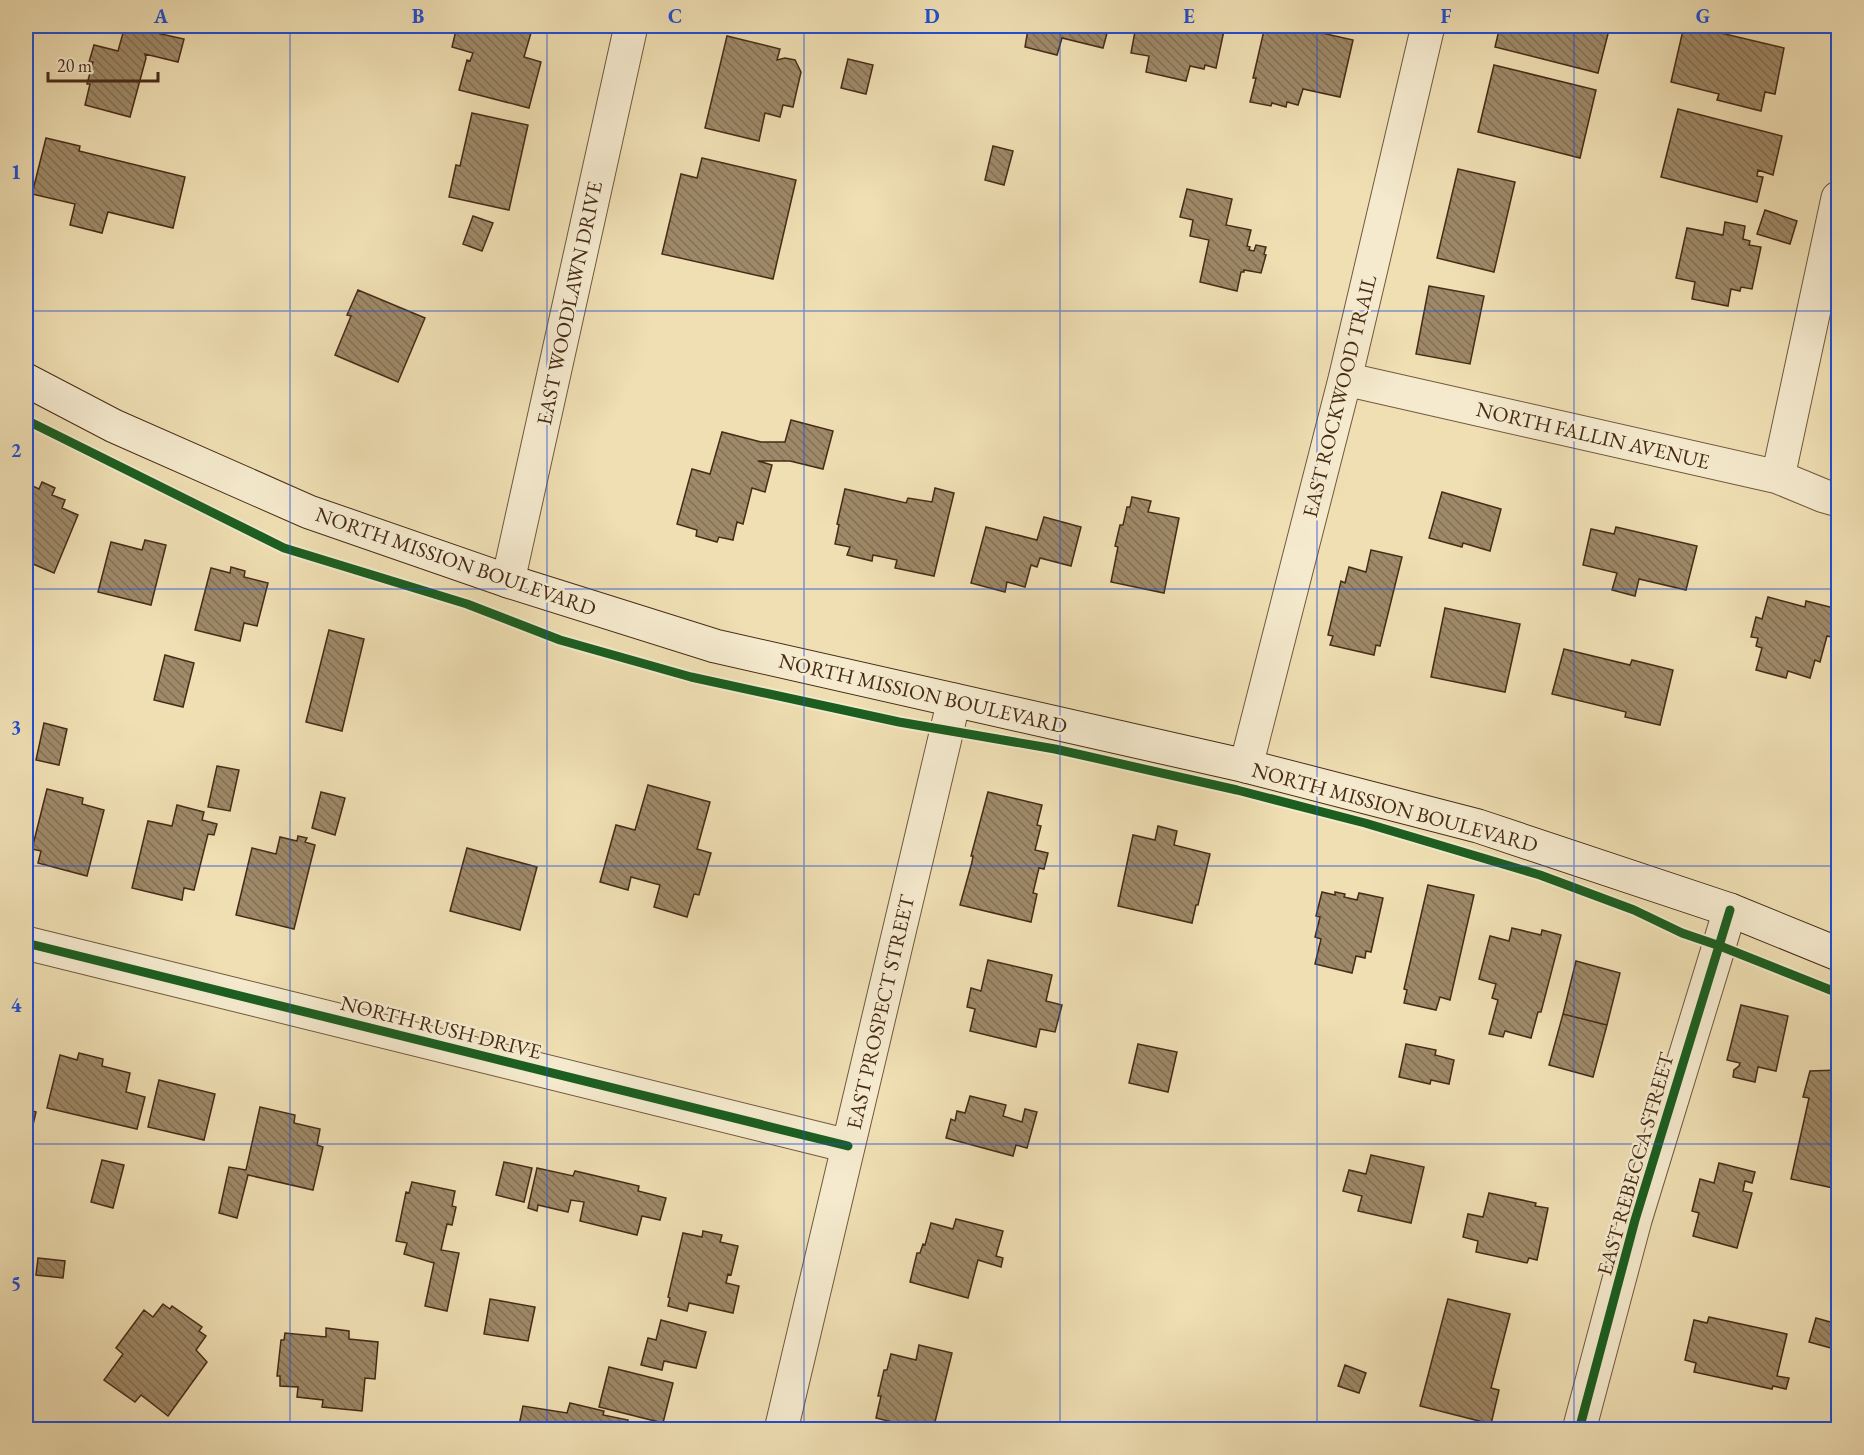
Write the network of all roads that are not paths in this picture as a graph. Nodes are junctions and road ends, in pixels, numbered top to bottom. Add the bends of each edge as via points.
1 (631, 26) edge
2 (1428, 26) edge
3 (1839, 198) edge
4 (1345, 379) junction
5 (26, 380) edge
6 (1778, 477) junction
7 (1839, 500) edge
8 (508, 581) junction
9 (954, 700) junction
10 (1246, 766) junction
11 (1730, 910) junction
12 (26, 943) edge
13 (1839, 954) edge
14 (848, 1146) junction
15 (781, 1430) edge
16 (1579, 1430) edge

1 - 8 street, EAST WOODLAWN DRIVE
2 - 4 street, EAST ROCKWOOD TRAIL
3 - 6 street
4 - 6 street, NORTH FALLIN AVENUE
4 - 10 street, EAST ROCKWOOD TRAIL
5 - 8 street, NORTH MISSION BOULEVARD via 114,426 309,512
6 - 7 street, NORTH FALLIN AVENUE
8 - 9 street, NORTH MISSION BOULEVARD via 715,646
9 - 10 street, NORTH MISSION BOULEVARD
9 - 14 street, EAST PROSPECT STREET
10 - 11 street, NORTH MISSION BOULEVARD via 1478,826
11 - 13 street, NORTH MISSION BOULEVARD
11 - 16 street, EAST REBECCA STREET via 1635,1220
12 - 14 street, NORTH RUSH DRIVE
14 - 15 street, EAST PROSPECT STREET

